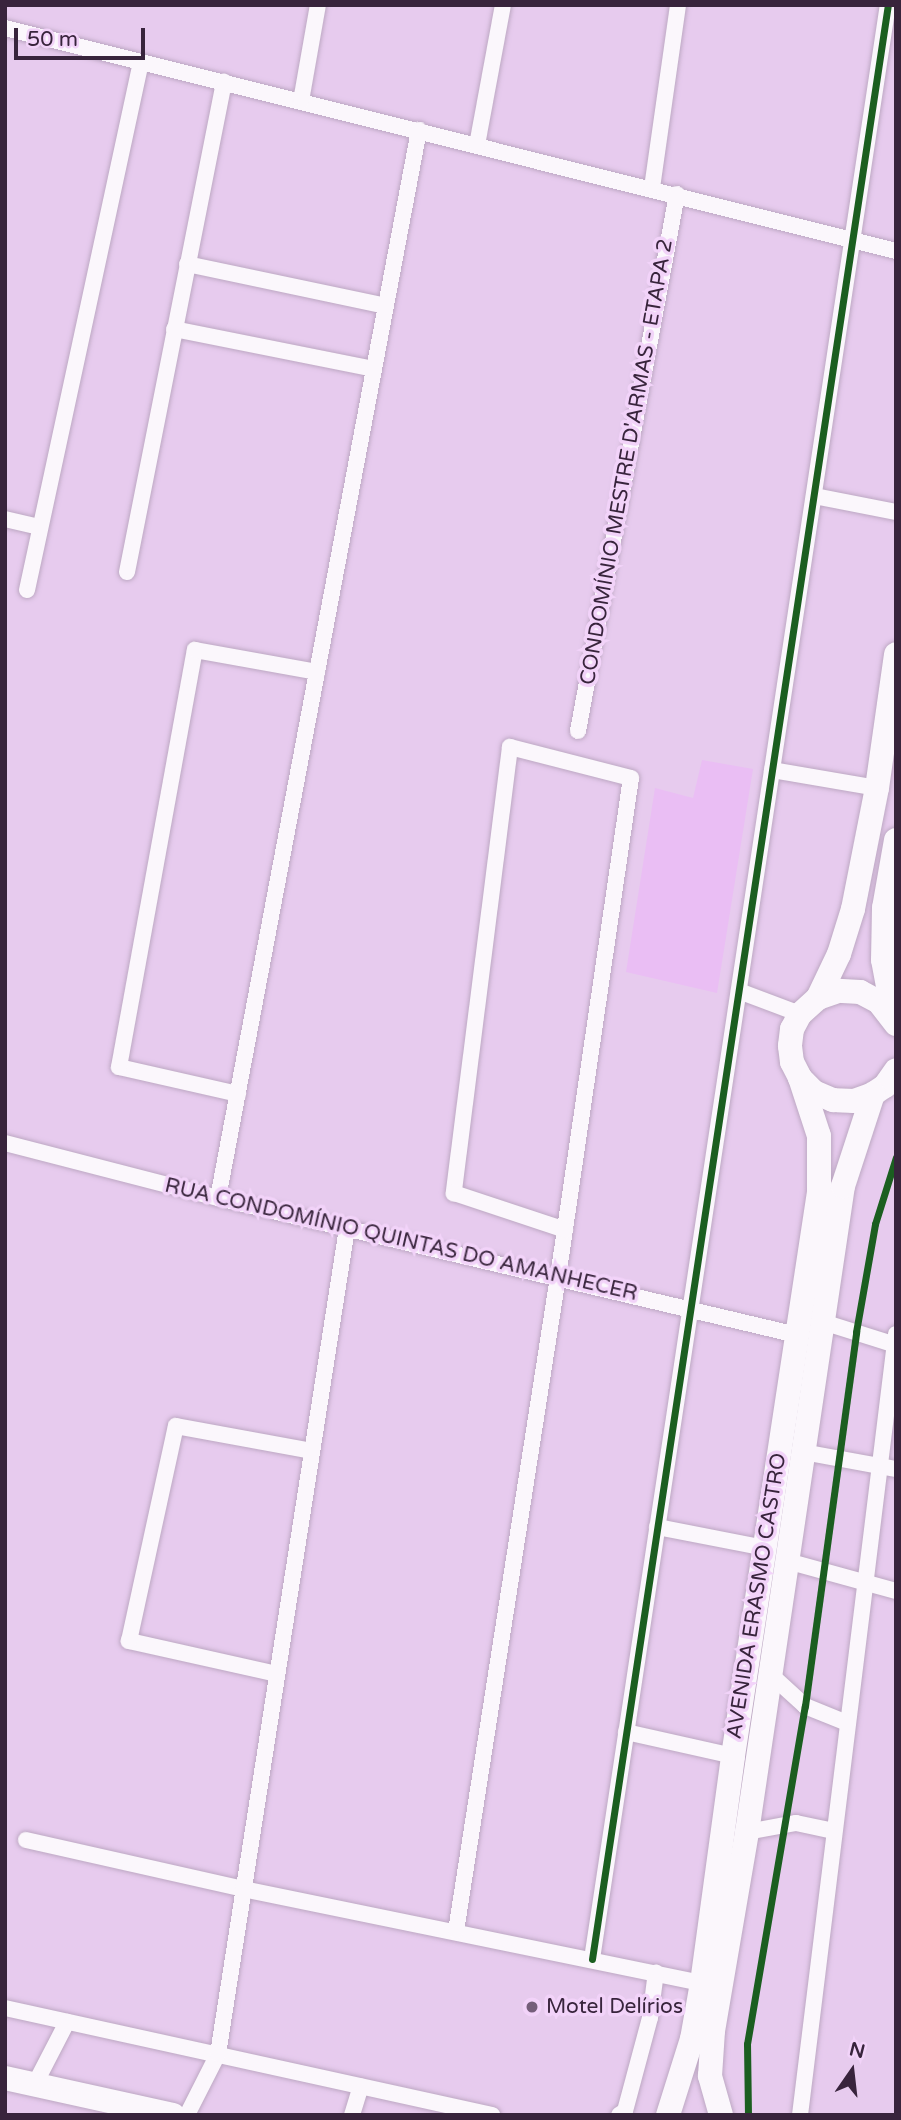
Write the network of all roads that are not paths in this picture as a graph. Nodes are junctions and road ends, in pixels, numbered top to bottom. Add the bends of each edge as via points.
1 (318, 5) edge
2 (503, 5) edge
3 (678, 5) edge
4 (888, 5) edge
5 (5, 28) edge
6 (141, 62) junction
7 (224, 82) junction
8 (301, 101) junction
9 (419, 130) junction
10 (477, 145) junction
11 (652, 188) junction
12 (677, 194) junction
13 (853, 238) junction
14 (896, 251) edge
15 (187, 264) junction
16 (386, 306) junction
17 (174, 330) junction
18 (374, 369) junction
19 (814, 496) junction
20 (896, 512) edge
21 (5, 519) edge
22 (39, 527) junction
23 (127, 572) dead end
24 (27, 590) dead end
25 (896, 654) edge
26 (317, 672) junction
27 (578, 731) dead end
28 (772, 770) junction
29 (877, 788) junction
30 (896, 840) edge
31 (890, 908) edge
32 (739, 991) junction
33 (809, 1006) junction
34 (895, 1021) edge
35 (896, 1070) edge
36 (800, 1077) junction
37 (238, 1094) junction
38 (873, 1094) junction
39 (5, 1143) edge
40 (218, 1198) junction
41 (347, 1228) junction
42 (565, 1230) junction
43 (558, 1277) junction
44 (691, 1308) junction
45 (823, 1322) junction
46 (797, 1335) junction
47 (895, 1341) edge
48 (312, 1451) junction
49 (803, 1452) junction
50 (888, 1467) edge
51 (657, 1527) junction
52 (765, 1548) junction
53 (787, 1560) junction
54 (865, 1582) junction
55 (896, 1591) edge
56 (276, 1674) junction
57 (770, 1674) junction
58 (847, 1723) junction
59 (626, 1732) junction
60 (733, 1756) junction
61 (834, 1831) junction
62 (747, 1832) junction
63 (26, 1840) dead end
64 (243, 1889) junction
65 (456, 1931) junction
66 (592, 1959) junction
67 (656, 1972) junction
68 (702, 1983) junction
69 (5, 2008) edge
70 (67, 2022) junction
71 (218, 2054) junction
72 (5, 2078) edge
73 (34, 2084) junction
74 (361, 2085) junction
75 (173, 2115) edge
76 (187, 2115) edge
77 (352, 2115) edge
78 (492, 2115) edge
79 (620, 2115) edge
80 (668, 2115) edge
81 (721, 2115) edge
82 (800, 2115) edge

1 - 8 street
2 - 10 street
3 - 11 street
4 - 13 street
5 - 6 street
6 - 7 street
6 - 22 street
7 - 8 street
7 - 15 street
8 - 9 street
9 - 10 street
9 - 16 street
10 - 11 street
11 - 12 street
12 - 13 street
12 - 27 street, CONDOMÍNIO MESTRE D'ARMAS - ETAPA 2
13 - 14 street
13 - 19 street
15 - 16 street
15 - 17 street
16 - 18 street
17 - 18 street
17 - 23 street
18 - 26 street
19 - 20 street
19 - 28 street
21 - 22 street
22 - 24 street
25 - 29 main road
26 - 37 street
26 - 37 street via 195,650 119,1067
28 - 29 street
28 - 32 street
29 - 33 main road via 853,909 839,954
30 - 31 main road
31 - 34 main road via 883,960
32 - 33 street
32 - 44 street
33 - 34 main road via 838,991 860,992 880,1002
33 - 36 main road, AVENIDA ERASMO CASTRO via 792,1029 792,1062
35 - 38 main road
36 - 38 main road via 814,1092 833,1100 854,1101
36 - 46 main road, AVENIDA ERASMO CASTRO via 819,1136 819,1192
37 - 40 street
38 - 45 main road, AVENIDA ERASMO CASTRO via 843,1186
39 - 40 street, RUA CONDOMÍNIO QUINTAS DO AMANHECER
40 - 41 street, RUA CONDOMÍNIO QUINTAS DO AMANHECER
41 - 43 street, RUA CONDOMÍNIO QUINTAS DO AMANHECER
41 - 48 street
42 - 42 street via 631,778 510,747 454,1193
42 - 43 street
43 - 44 street, RUA CONDOMÍNIO QUINTAS DO AMANHECER
43 - 65 street
44 - 46 street, RUA CONDOMÍNIO QUINTAS DO AMANHECER
44 - 51 street
45 - 47 street
45 - 49 main road, AVENIDA ERASMO CASTRO
46 - 52 main road, AVENIDA ERASMO CASTRO
47 - 50 street
48 - 56 street
48 - 56 street via 176,1426 129,1641
49 - 50 street
49 - 53 main road, AVENIDA ERASMO CASTRO
50 - 54 street
51 - 52 street
51 - 59 street
52 - 60 main road, AVENIDA ERASMO CASTRO
53 - 54 street
53 - 57 main road, AVENIDA ERASMO CASTRO
54 - 55 street
54 - 58 street
56 - 64 street
57 - 58 street via 805,1706
57 - 62 main road, AVENIDA ERASMO CASTRO
58 - 61 street
59 - 60 street
59 - 66 street
60 - 68 main road, AVENIDA ERASMO CASTRO
61 - 62 street via 796,1823
61 - 82 street
62 - 81 main road, AVENIDA ERASMO CASTRO via 713,2031 710,2076
63 - 64 street
64 - 65 street
64 - 71 street
65 - 66 street
66 - 67 street
67 - 68 street
67 - 79 street via 650,2018 625,2111
68 - 80 main road, AVENIDA ERASMO CASTRO via 692,2039
69 - 70 street
70 - 71 street
70 - 73 street
71 - 74 street
71 - 76 street
72 - 73 main road
73 - 75 main road
74 - 77 street
74 - 78 street

